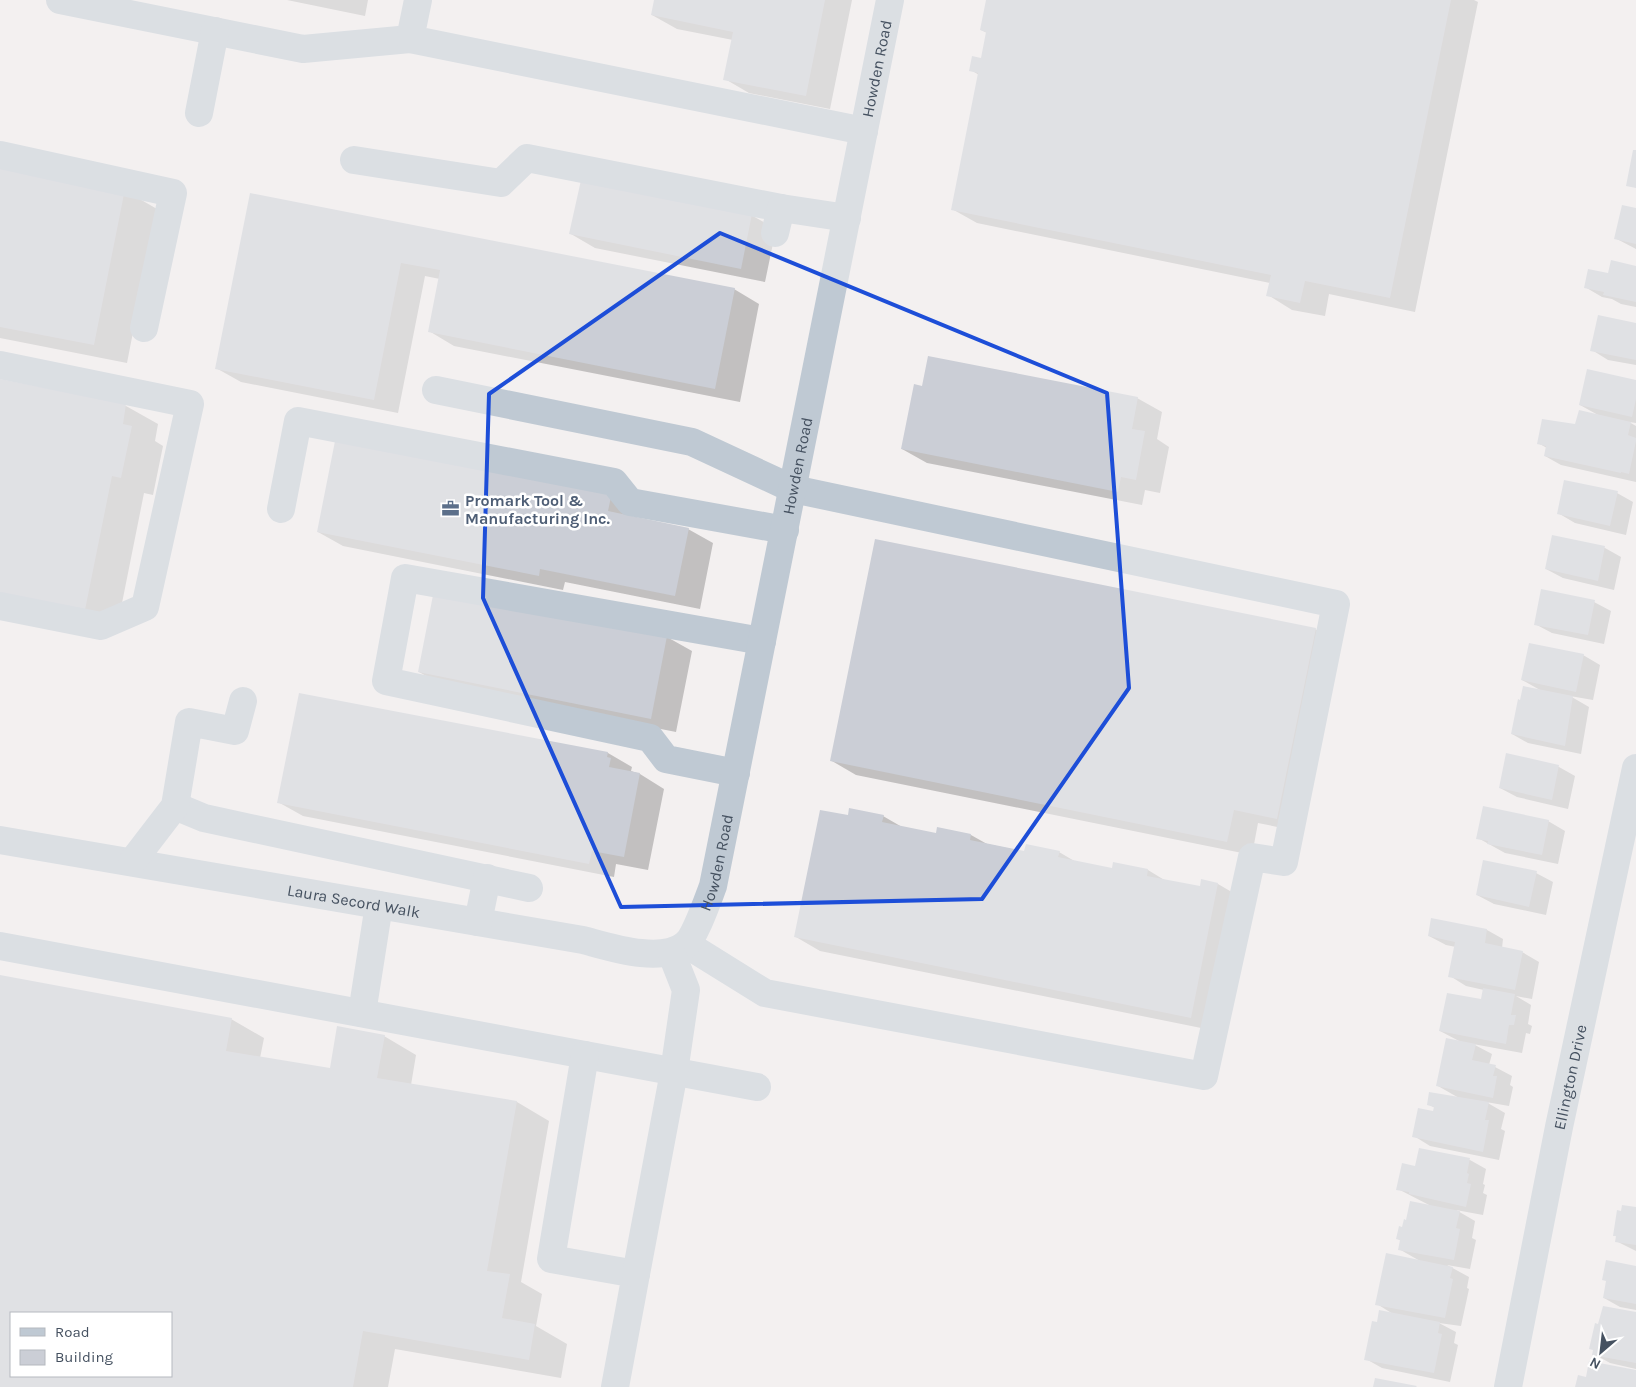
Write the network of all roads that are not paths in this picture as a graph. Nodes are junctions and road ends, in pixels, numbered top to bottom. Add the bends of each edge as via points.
1 (60, 0) edge
2 (418, 0) edge
3 (890, 0) edge
4 (215, 31) junction
5 (410, 39) junction
6 (199, 113) dead end
7 (864, 131) junction
8 (0, 155) edge
9 (354, 160) dead end
10 (847, 218) junction
11 (144, 328) dead end
12 (0, 365) edge
13 (436, 390) dead end
14 (793, 489) junction
15 (281, 509) dead end
16 (785, 530) junction
17 (0, 606) edge
18 (762, 641) junction
19 (243, 701) dead end
20 (579, 742) dead end
21 (666, 759) junction
22 (1636, 768) edge
23 (736, 773) junction
24 (175, 806) junction
25 (0, 840) edge
26 (132, 862) junction
27 (486, 878) junction
28 (529, 888) dead end
29 (379, 905) junction
30 (478, 922) junction
31 (684, 942) junction
32 (0, 946) edge
33 (362, 1014) junction
34 (585, 1055) junction
35 (674, 1072) junction
36 (757, 1087) dead end
37 (636, 1274) junction
38 (616, 1387) edge
39 (1508, 1387) edge

1 - 4 street
2 - 5 street
3 - 7 street, Howden Road
4 - 5 street via 303,49
4 - 6 street
5 - 7 street
7 - 10 street, Howden Road
8 - 11 street via 173,193
9 - 10 street via 501,183 527,158 778,221
10 - 14 street, Howden Road
12 - 17 street via 190,404 145,607 101,626
13 - 14 street via 692,442
14 - 16 street, Howden Road
14 - 31 street via 1336,604 1284,862 1252,856 1204,1076 765,993
15 - 16 street via 298,420 614,482 630,502
16 - 18 street, Howden Road
18 - 21 street via 405,578 386,681 650,738
18 - 23 street, Howden Road
19 - 24 street via 235,731 189,722
20 - 21 street
21 - 23 street
22 - 39 street, Ellington Drive via 1559,1127
23 - 31 street, Howden Road via 713,886 704,912
24 - 26 street
24 - 27 street via 204,818
25 - 26 street, Laura Secord Walk
26 - 29 street, Laura Secord Walk
27 - 28 street
27 - 30 street
29 - 30 street, Laura Secord Walk
29 - 33 street
30 - 31 street, Laura Secord Walk via 654,954
31 - 35 street via 686,990
32 - 33 street
33 - 34 street
34 - 35 street
34 - 37 street via 551,1258
35 - 36 street
35 - 37 street
37 - 38 street

